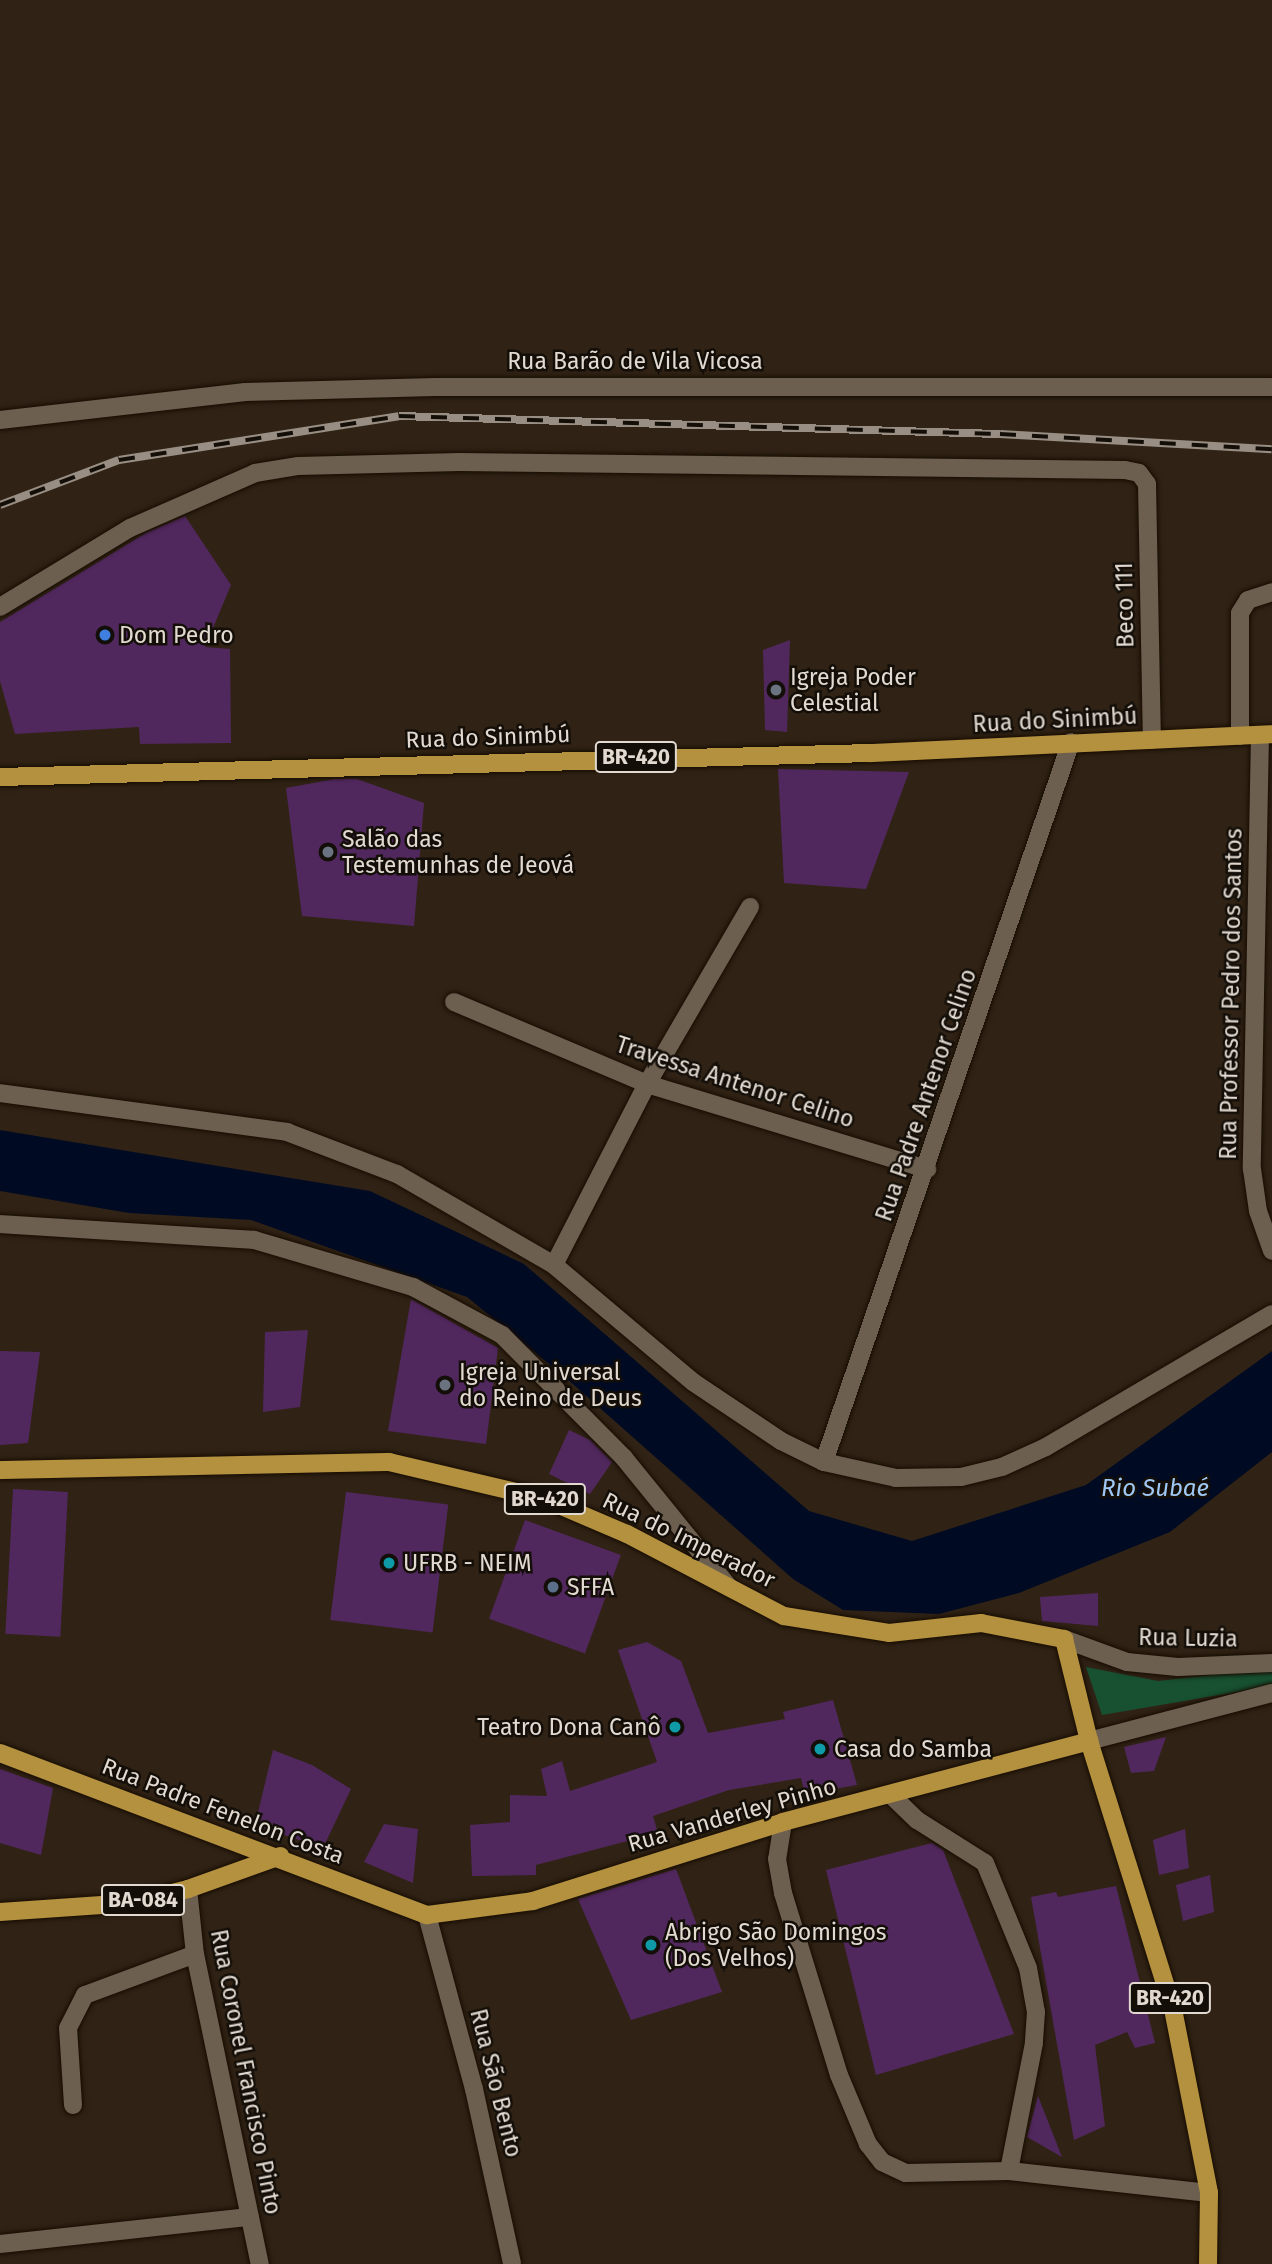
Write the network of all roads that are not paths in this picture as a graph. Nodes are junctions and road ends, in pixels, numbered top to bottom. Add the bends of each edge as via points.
1 (1272, 387) edge
2 (0, 419) edge
3 (1272, 592) edge
4 (0, 607) edge
5 (1266, 734) edge
6 (1240, 736) junction
7 (1152, 740) junction
8 (1072, 743) junction
9 (0, 777) edge
10 (750, 907) dead end
11 (454, 1002) dead end
12 (647, 1084) junction
13 (0, 1093) edge
14 (927, 1169) junction
15 (0, 1224) edge
16 (1272, 1251) edge
17 (554, 1265) junction
18 (1272, 1314) edge
19 (824, 1462) junction
20 (0, 1470) edge
21 (729, 1587) junction
22 (1064, 1639) junction
23 (1272, 1663) edge
24 (1272, 1693) edge
25 (1089, 1741) junction
26 (0, 1753) edge
27 (891, 1795) junction
28 (783, 1822) junction
29 (280, 1856) junction
30 (188, 1889) junction
31 (0, 1912) edge
32 (427, 1915) junction
33 (195, 1954) junction
34 (73, 2105) dead end
35 (1009, 2171) junction
36 (1209, 2193) junction
37 (250, 2217) junction
38 (0, 2244) edge
39 (260, 2264) edge
40 (512, 2264) edge
41 (1208, 2264) edge

1 - 2 street, Rua Barão de Vila Vicosa via 435,387 245,392
3 - 6 street via 1248,600 1240,613
4 - 7 street, Beco 111 via 130,527 255,473 298,466 459,462 1139,472 1147,484
5 - 6 main road, Rua do Sinimbú / BR-420
5 - 16 street, Rua Professor Pedro dos Santos via 1252,1169 1258,1211
6 - 7 main road, Rua do Sinimbú / BR-420
7 - 8 main road, Rua do Sinimbú / BR-420
8 - 9 main road, Rua do Sinimbú / BR-420 via 871,753
8 - 14 street, Rua Padre Antenor Celino
10 - 12 street
11 - 12 street, Travessa Antenor Celino
12 - 14 street, Travessa Antenor Celino
12 - 17 street
13 - 17 street via 287,1132 397,1174
14 - 19 street, Rua Padre Antenor Celino
15 - 21 street via 254,1240 413,1287 502,1335 624,1458
17 - 19 street via 734,1413
18 - 19 street via 1095,1419 1002,1467 929,1480
20 - 21 main road, Rua do Imperador / BR-420 via 389,1462 545,1499 628,1534
21 - 22 main road, Rua do Imperador / BR-420 via 784,1616 857,1631 889,1633 981,1623
22 - 23 street, Rua Luzia via 1127,1661 1166,1666
22 - 25 main road, BR-420
24 - 25 street
25 - 27 main road, Rua Vanderley Pinho
25 - 36 main road, BR-420 via 1173,2009
26 - 29 main road, Rua Padre Fenelon Costa
27 - 28 main road, Rua Vanderley Pinho
27 - 35 street via 917,1820 985,1863 1028,1968 1036,2012 1034,2043
28 - 32 main road, Rua Vanderley Pinho via 533,1900
28 - 35 street via 777,1859 783,1893 839,2075 868,2144 882,2162 905,2173
29 - 30 main road, BA-084
29 - 32 main road, Rua Padre Fenelon Costa
30 - 31 main road, BA-084 via 131,1903
30 - 33 street, Rua Coronel Francisco Pinto
32 - 40 street, Rua São Bento via 474,2089
33 - 34 street via 85,1995 68,2028
33 - 37 street, Rua Coronel Francisco Pinto
35 - 36 street
36 - 41 main road, BR-420
37 - 38 street
37 - 39 street, Rua Coronel Francisco Pinto

